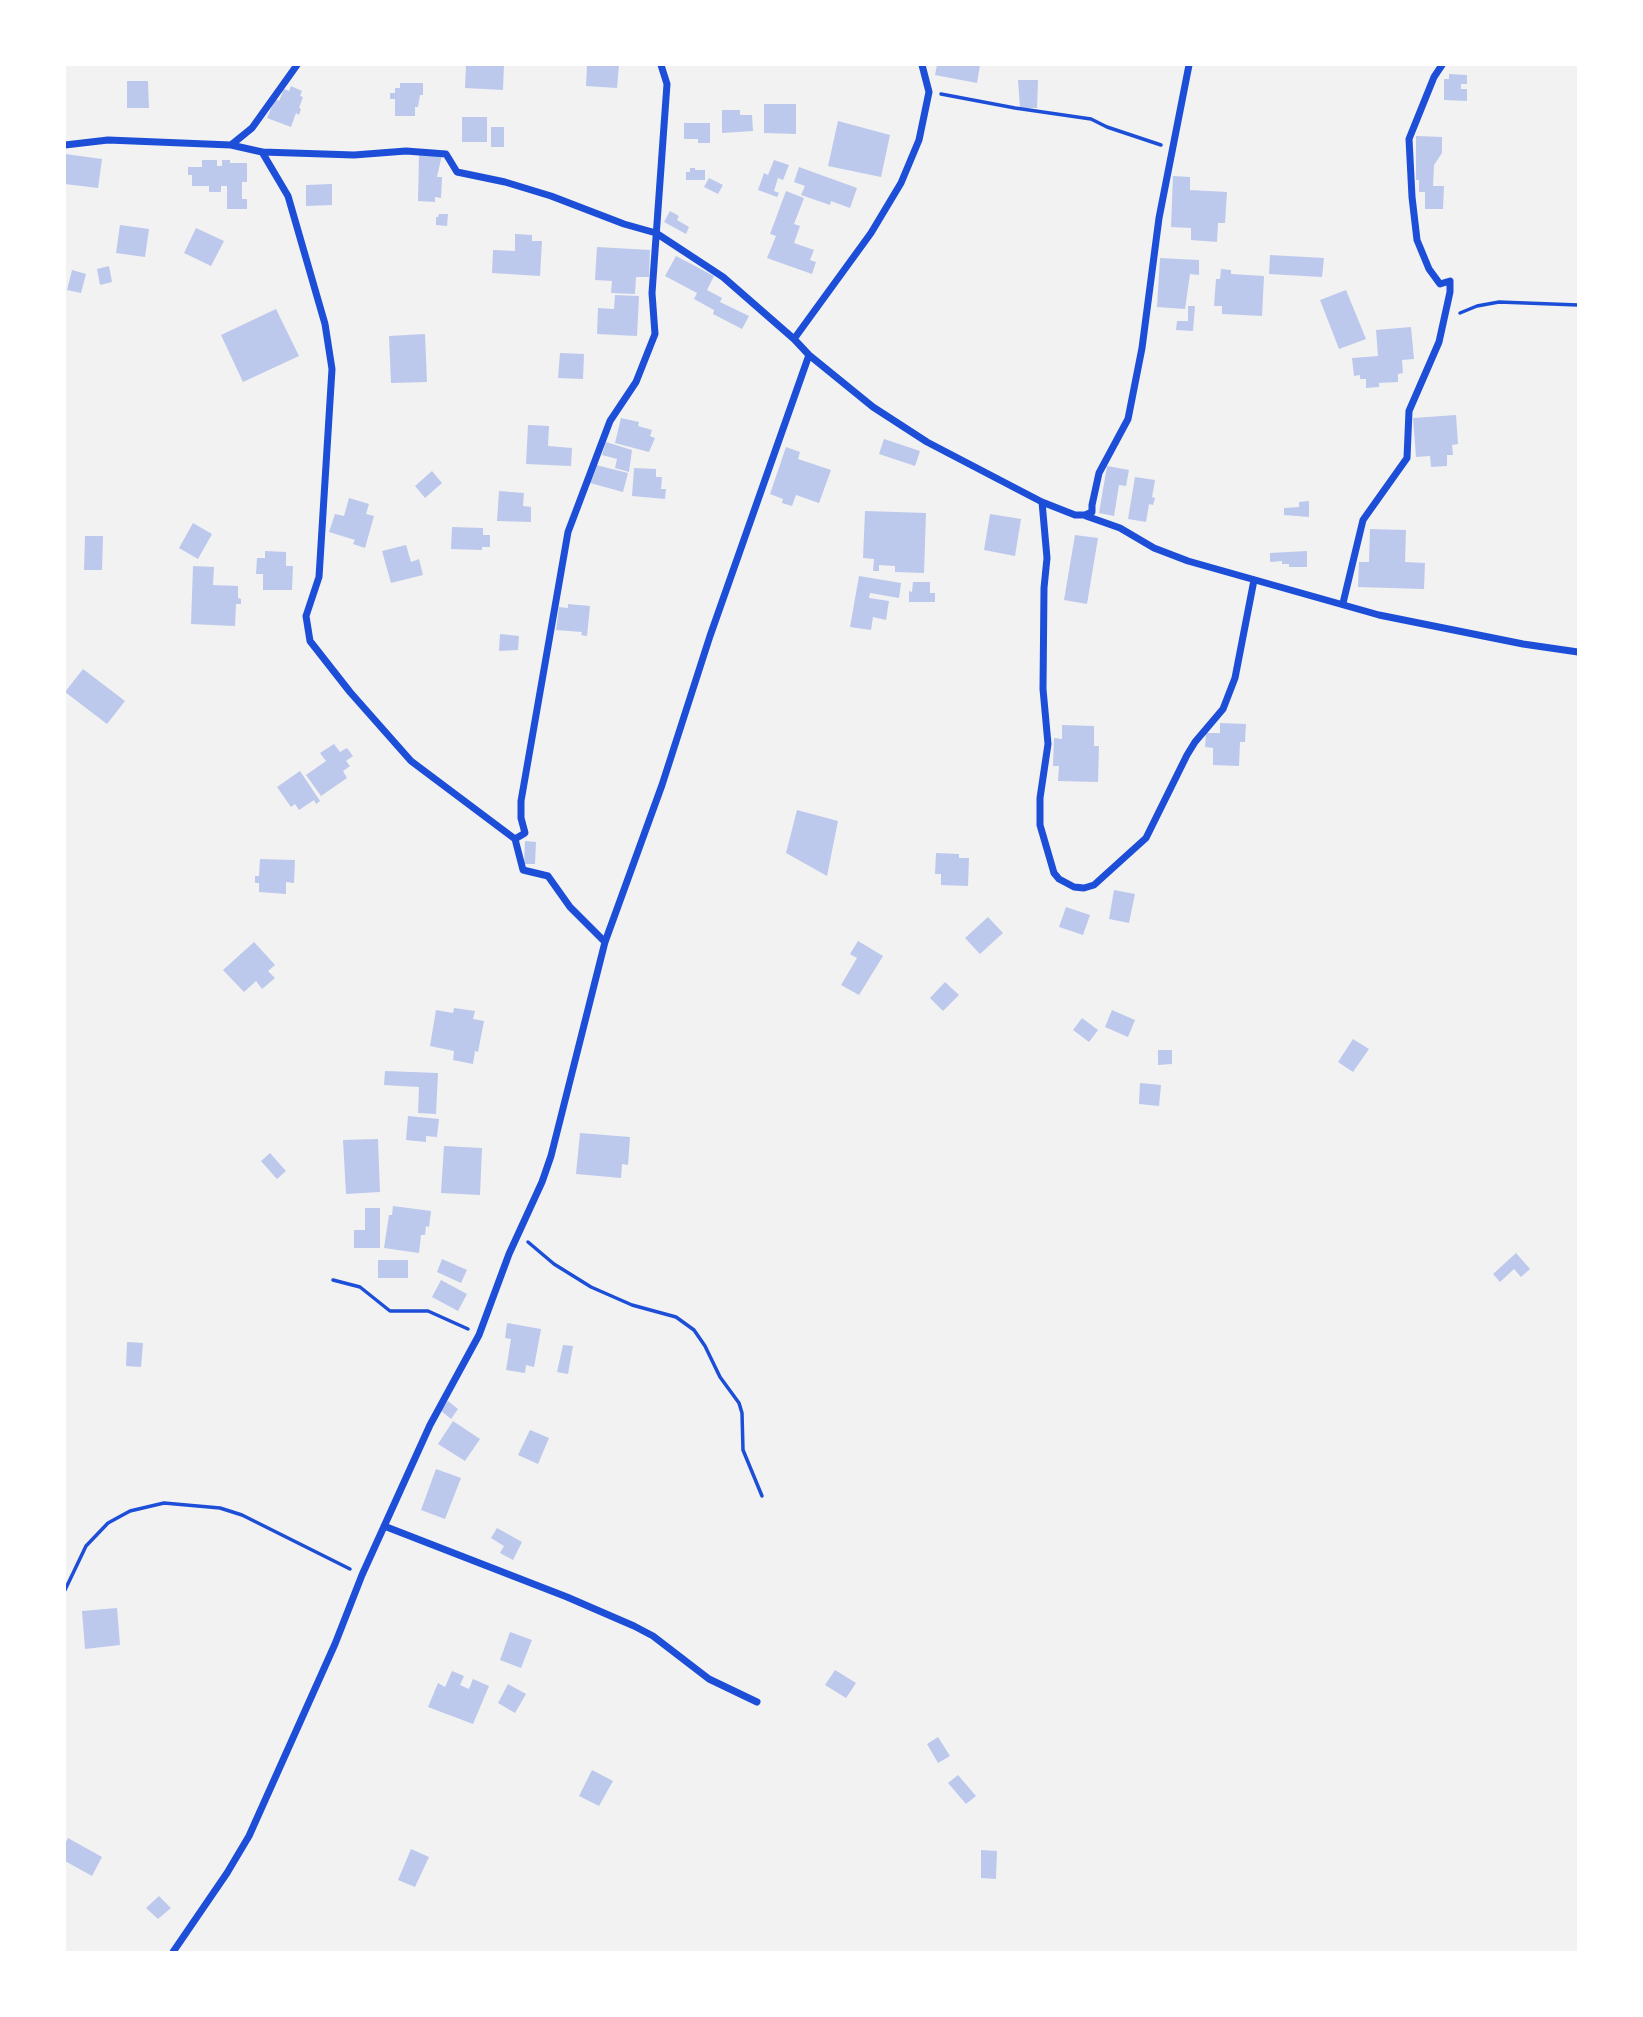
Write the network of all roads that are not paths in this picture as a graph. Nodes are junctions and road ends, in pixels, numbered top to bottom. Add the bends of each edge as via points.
1 (297, 65) edge
2 (661, 65) edge
3 (922, 65) edge
4 (1189, 65) edge
5 (1442, 65) edge
6 (65, 145) edge
7 (231, 145) junction
8 (262, 152) junction
9 (656, 233) junction
10 (794, 339) junction
11 (808, 355) junction
12 (1042, 502) junction
13 (1085, 515) junction
14 (1254, 580) junction
15 (1343, 603) junction
16 (1578, 652) edge
17 (514, 839) junction
18 (605, 942) junction
19 (384, 1526) junction
20 (757, 1702) dead end
21 (173, 1952) edge

1 - 7 street via 252,128
2 - 9 street via 667,84
3 - 10 street via 929,92 919,141 901,183
4 - 13 street via 1159,218 1128,419 1099,473 1092,512
5 - 15 street via 1409,139 1417,240 1440,284 1450,281 1445,319 1409,411 1407,458 1363,520
6 - 7 street via 108,141
7 - 8 street
8 - 9 street via 446,154 457,173 539,192
8 - 17 street via 288,196 325,324 332,369 321,557 306,616 310,641 411,761
9 - 10 street via 723,277
9 - 17 street via 655,334 636,382 610,421 568,532 521,801 525,833
10 - 11 street
11 - 12 street via 873,407 927,442
11 - 18 street
12 - 13 street
12 - 14 street via 1048,558 1043,689 1048,744 1040,825 1054,873 1074,887 1094,885 1146,838 1191,748 1223,709 1235,678
13 - 14 street via 1154,548
14 - 15 street
15 - 16 street via 1405,621
17 - 18 street via 523,870 548,876
18 - 19 street via 542,1182 479,1335 430,1425
19 - 20 street via 634,1626 709,1679
19 - 21 street via 249,1836

